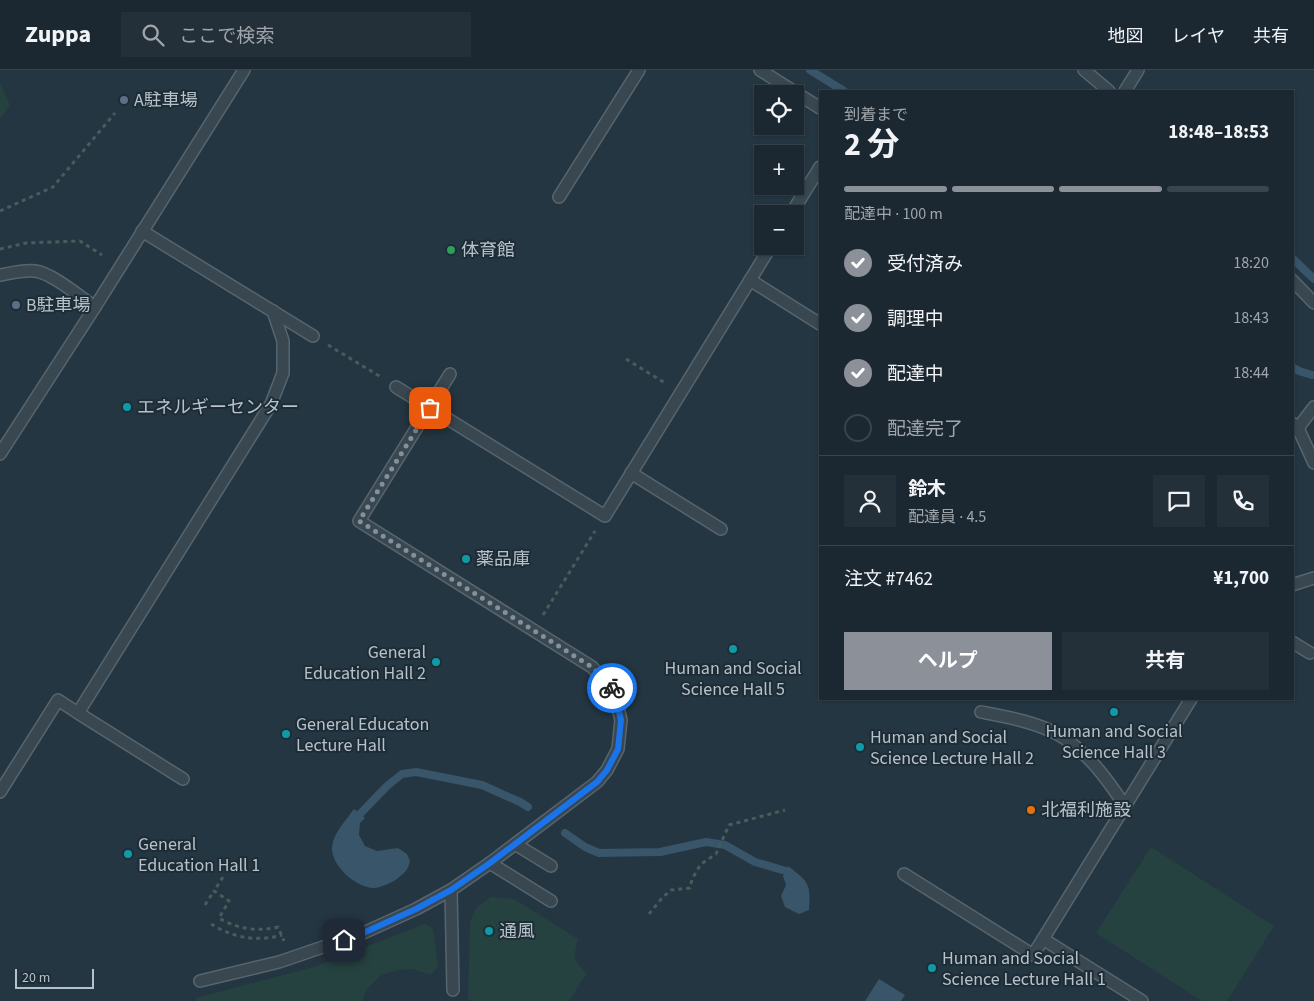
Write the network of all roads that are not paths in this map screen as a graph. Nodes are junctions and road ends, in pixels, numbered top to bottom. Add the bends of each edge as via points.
1 (244, 70) edge
2 (639, 70) edge
3 (760, 70) edge
4 (1084, 70) edge
5 (1138, 70) edge
6 (1107, 90) edge
7 (1126, 90) edge
8 (819, 107) edge
9 (819, 169) edge
10 (559, 197) dead end
11 (797, 205) edge
12 (142, 231) junction
13 (765, 255) edge
14 (0, 275) edge
15 (750, 280) junction
16 (1294, 282) edge
17 (1314, 303) edge
18 (95, 307) junction
19 (273, 311) junction
20 (819, 323) edge
21 (313, 336) road end
22 (450, 374) dead end
23 (396, 387) road end
24 (1314, 407) edge
25 (430, 408) junction
26 (1295, 425) edge
27 (0, 454) edge
28 (1314, 463) edge
29 (631, 473) junction
30 (721, 529) dead end
31 (1314, 578) edge
32 (1294, 584) edge
33 (1294, 643) edge
34 (1310, 653) dead end
35 (1191, 700) edge
36 (981, 712) dead end
37 (78, 713) junction
38 (183, 779) dead end
39 (0, 792) edge
40 (1125, 806) junction
41 (515, 844) junction
42 (490, 863) junction
43 (551, 866) dead end
44 (904, 874) dead end
45 (451, 890) junction
46 (551, 901) dead end
47 (1042, 939) junction
48 (200, 981) dead end
49 (453, 990) dead end
50 (1142, 1001) edge

1 - 12 lane
2 - 10 lane
3 - 8 lane
4 - 6 lane
5 - 7 lane
9 - 11 lane
12 - 18 lane
12 - 19 lane
13 - 15 lane
14 - 18 lane via 36,271
15 - 20 lane
15 - 29 lane
16 - 17 lane
18 - 27 lane
19 - 21 lane
19 - 37 lane via 284,341 283,373 271,404
22 - 25 lane
23 - 25 lane
24 - 26 lane
25 - 29 lane via 605,516
25 - 41 lane via 359,521 592,667 614,691 621,720 618,749 597,782
26 - 28 lane
29 - 30 lane
31 - 32 lane
33 - 34 lane
35 - 40 lane
36 - 40 lane via 1040,726 1059,735 1093,763
37 - 38 lane
37 - 39 lane via 58,700
40 - 47 lane
41 - 42 lane
41 - 43 lane
42 - 45 lane
42 - 46 lane
44 - 47 lane via 1033,955
45 - 48 lane via 361,934 291,958
45 - 49 lane
47 - 50 lane

